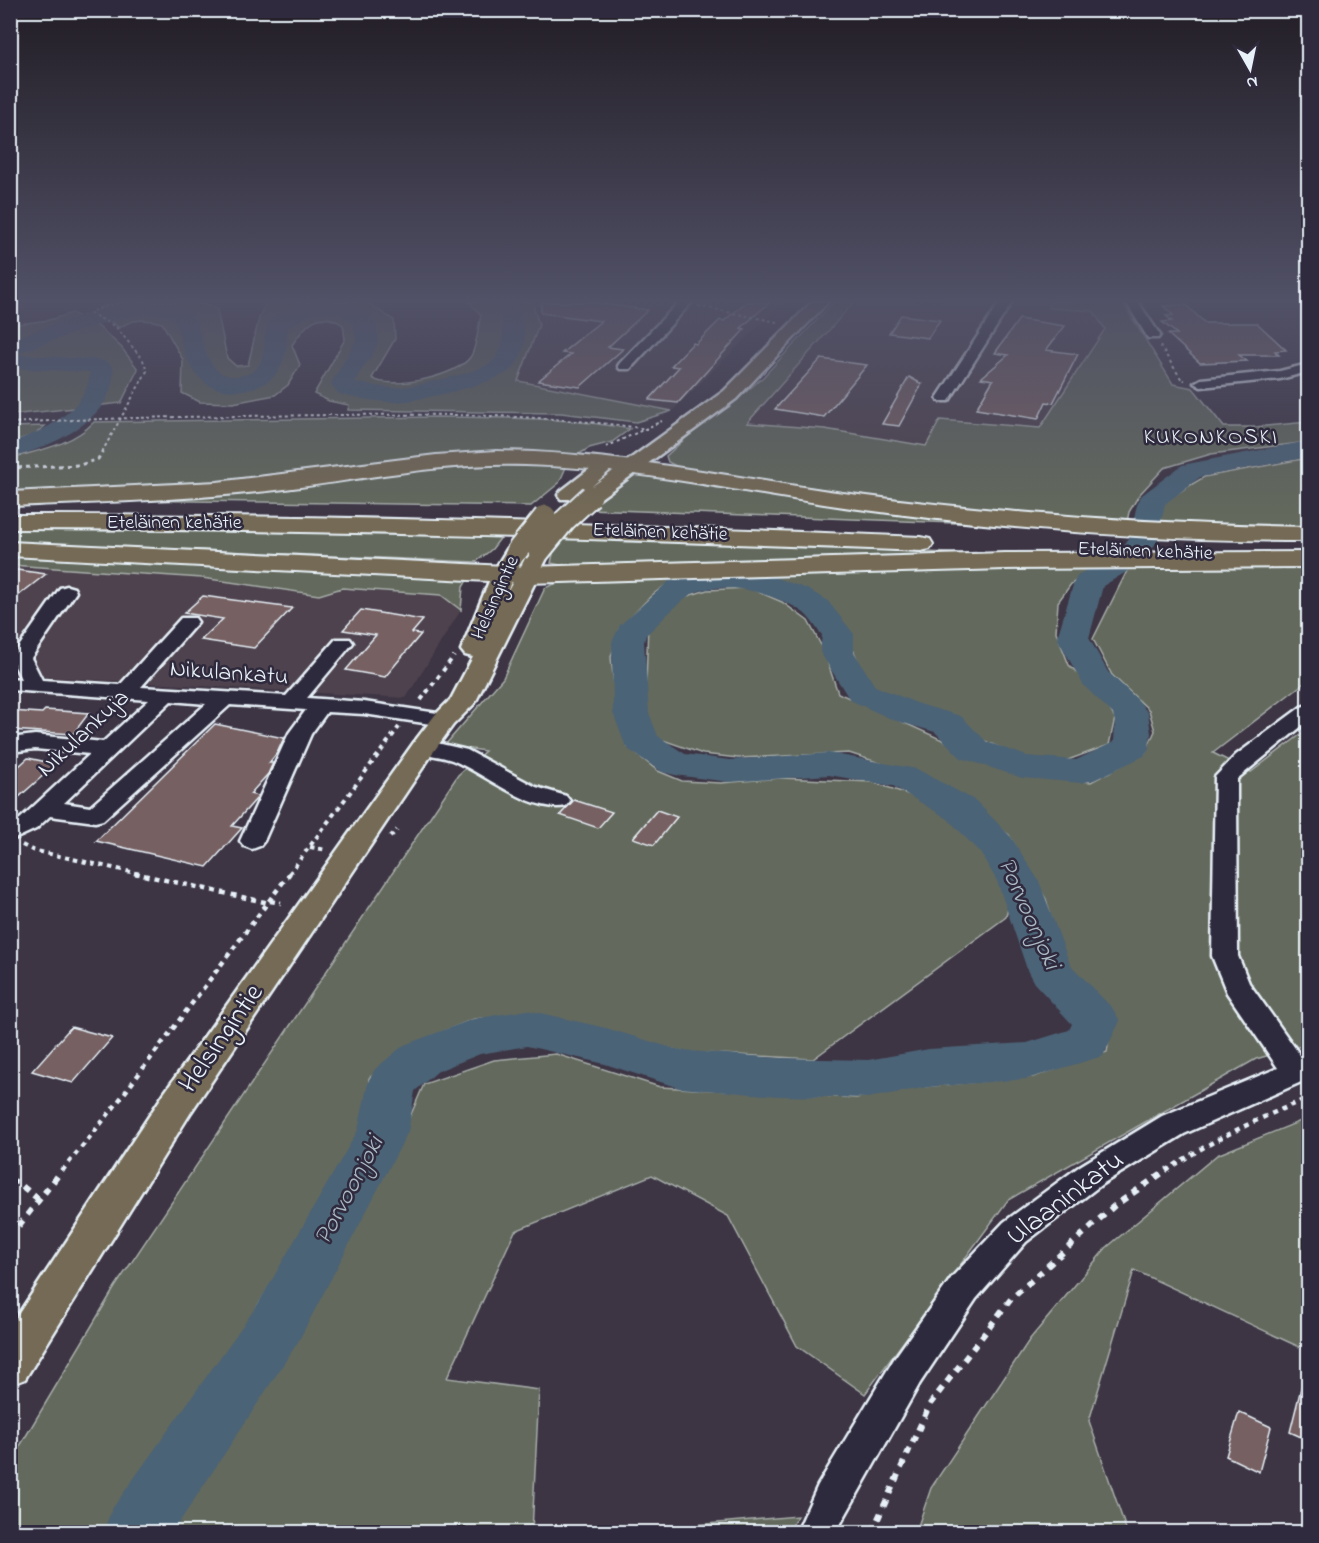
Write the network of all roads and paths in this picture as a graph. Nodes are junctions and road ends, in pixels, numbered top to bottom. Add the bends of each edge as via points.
1 (145, 374) edge
2 (751, 374) edge
3 (959, 374) edge
4 (1178, 374) edge
5 (1272, 374) edge
6 (1201, 383) joint
7 (944, 398) dead end
8 (120, 418) junction
9 (668, 419) dead end
10 (10, 423) edge
11 (647, 429) junction
12 (581, 462) junction
13 (617, 467) junction
14 (10, 468) edge
15 (10, 499) edge
16 (10, 508) edge
17 (10, 522) edge
18 (1308, 534) edge
19 (1308, 540) edge
20 (1081, 543) junction
21 (1196, 547) junction
22 (10, 549) edge
23 (528, 551) junction
24 (1308, 555) edge
25 (1308, 560) edge
26 (515, 575) junction
27 (67, 592) dead end
28 (188, 622) dead end
29 (342, 643) dead end
30 (456, 654) dead end
31 (10, 684) edge
32 (35, 686) junction
33 (125, 692) junction
34 (166, 695) junction
35 (224, 699) junction
36 (292, 703) junction
37 (321, 705) junction
38 (1308, 711) edge
39 (408, 716) junction
40 (444, 720) junction
41 (10, 745) edge
42 (424, 747) junction
43 (109, 748) junction
44 (558, 801) dead end
45 (45, 808) junction
46 (16, 839) edge
47 (252, 841) dead end
48 (270, 902) junction
49 (281, 903) dead end
50 (1304, 1079) edge
51 (10, 1181) edge
52 (38, 1199) junction
53 (10, 1237) edge
54 (10, 1365) edge
55 (816, 1533) edge
56 (872, 1533) edge

1 - 8 path
2 - 13 main road, Helsingintie via 696,418
3 - 7 street
4 - 6 path via 1182,380
5 - 6 street
8 - 10 path
8 - 11 path via 527,416
8 - 14 path via 98,459 91,463
9 - 11 path
11 - 12 path via 587,455
12 - 13 highway
12 - 15 highway via 485,459 224,488
13 - 20 highway via 904,508
13 - 23 main road, Helsingintie, bridge via 591,496
13 - 23 main road, Helsingintie, bridge via 568,495 543,518
16 - 20 highway, Eteläinen kehätie via 487,513
17 - 20 highway, Eteläinen kehätie via 490,527
18 - 21 highway
19 - 21 highway, Eteläinen kehätie
20 - 21 highway
20 - 21 highway
20 - 26 highway via 1005,561
21 - 24 highway, Eteläinen kehätie
21 - 25 highway
22 - 26 highway
23 - 26 main road, Helsingintie
26 - 40 main road, Helsingintie via 469,660
27 - 32 street via 21,658
28 - 33 street
29 - 36 street
30 - 39 path
31 - 32 street, Nikulankatu
32 - 33 street, Nikulankatu
33 - 34 street, Nikulankatu
34 - 35 street, Nikulankatu
34 - 43 street, Nikulankuja
35 - 36 street, Nikulankatu
35 - 45 street via 94,815
36 - 37 street, Nikulankatu
37 - 39 street, Nikulankatu
37 - 47 street via 300,734
38 - 50 street via 1226,777 1225,795 1225,956 1237,986
39 - 40 street, Nikulankatu
39 - 48 path
40 - 42 main road, Helsingintie
41 - 43 street via 35,742
42 - 44 street via 459,755 528,792
42 - 54 main road, Helsingintie via 178,1102
43 - 45 street, Nikulankuja
45 - 46 street, Nikulankuja
46 - 48 path via 32,850
48 - 49 path
48 - 52 path via 111,1111
50 - 55 street, Ulaaninkatu via 1173,1125 1091,1175 1015,1232 964,1288 907,1371
50 - 56 path via 1276,1111 1181,1160 1114,1206 1011,1299 930,1404
51 - 52 path
52 - 53 path

